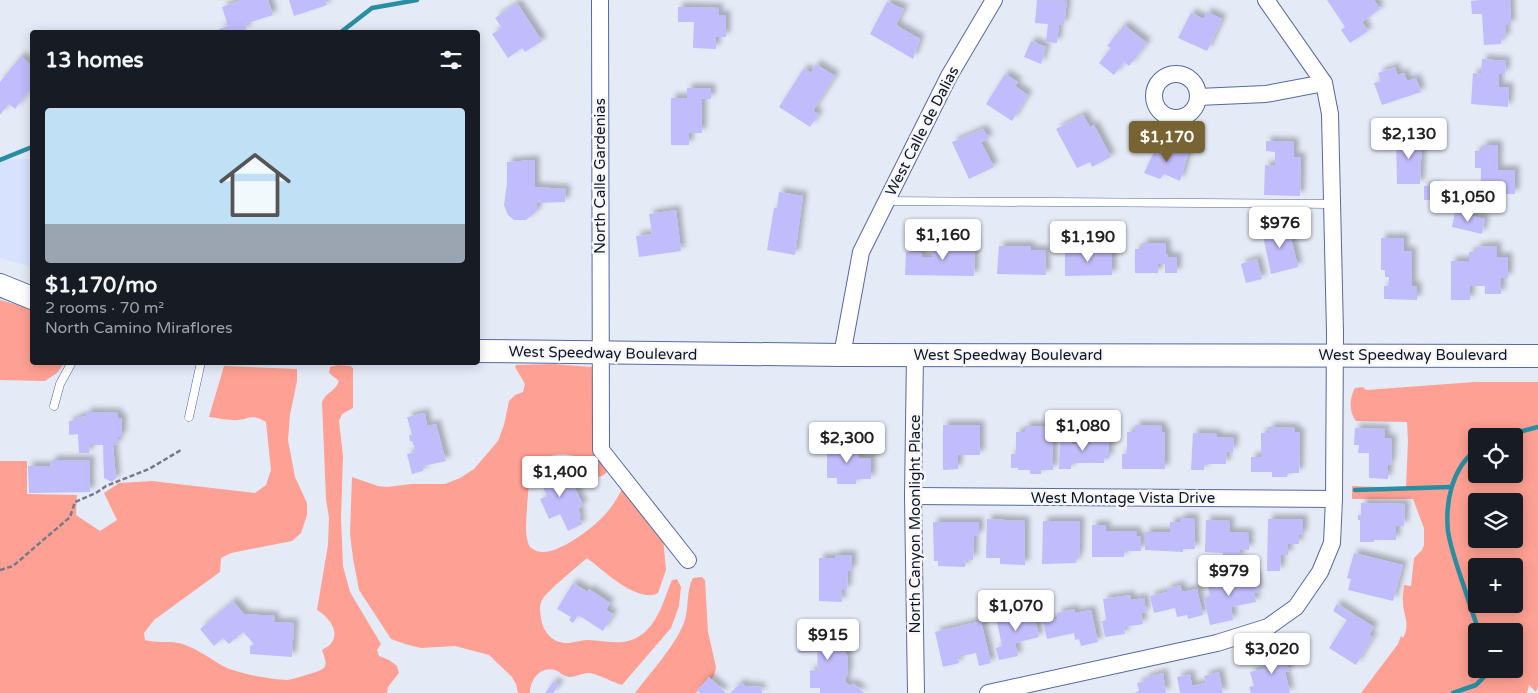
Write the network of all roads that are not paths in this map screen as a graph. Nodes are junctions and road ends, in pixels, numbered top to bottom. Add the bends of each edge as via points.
1 (600, 0) edge
2 (994, 0) edge
3 (1266, 0) edge
4 (1324, 83) junction
5 (1198, 97) dead end
6 (886, 201) junction
7 (1332, 204) junction
8 (0, 285) edge
9 (30, 297) edge
10 (480, 351) edge
11 (600, 353) junction
12 (842, 354) junction
13 (915, 355) junction
14 (1335, 355) junction
15 (1538, 356) edge
16 (70, 365) edge
17 (201, 365) edge
18 (54, 406) dead end
19 (188, 417) dead end
20 (913, 496) junction
21 (1334, 499) junction
22 (688, 560) dead end
23 (916, 693) edge
24 (988, 693) edge

1 - 11 street, North Calle Gardenias
2 - 6 street, West Calle de Dalias via 949,76
3 - 4 street
4 - 5 street via 1266,94
4 - 7 street via 1330,114
6 - 7 lane
6 - 12 street, West Calle de Dalias via 861,252
7 - 14 street
8 - 9 main road
10 - 11 main road, West Speedway Boulevard
11 - 12 main road, West Speedway Boulevard
11 - 22 street, North Calle Gardenias via 600,450
12 - 13 main road, West Speedway Boulevard
13 - 14 main road, West Speedway Boulevard
13 - 20 street, North Canyon Moonlight Place
14 - 15 main road, West Speedway Boulevard
14 - 21 street
16 - 18 lane
17 - 19 lane
20 - 21 street, West Montage Vista Drive
20 - 23 street, North Canyon Moonlight Place
21 - 24 street via 1332,543 1320,572 1296,607 1268,627 1217,643

